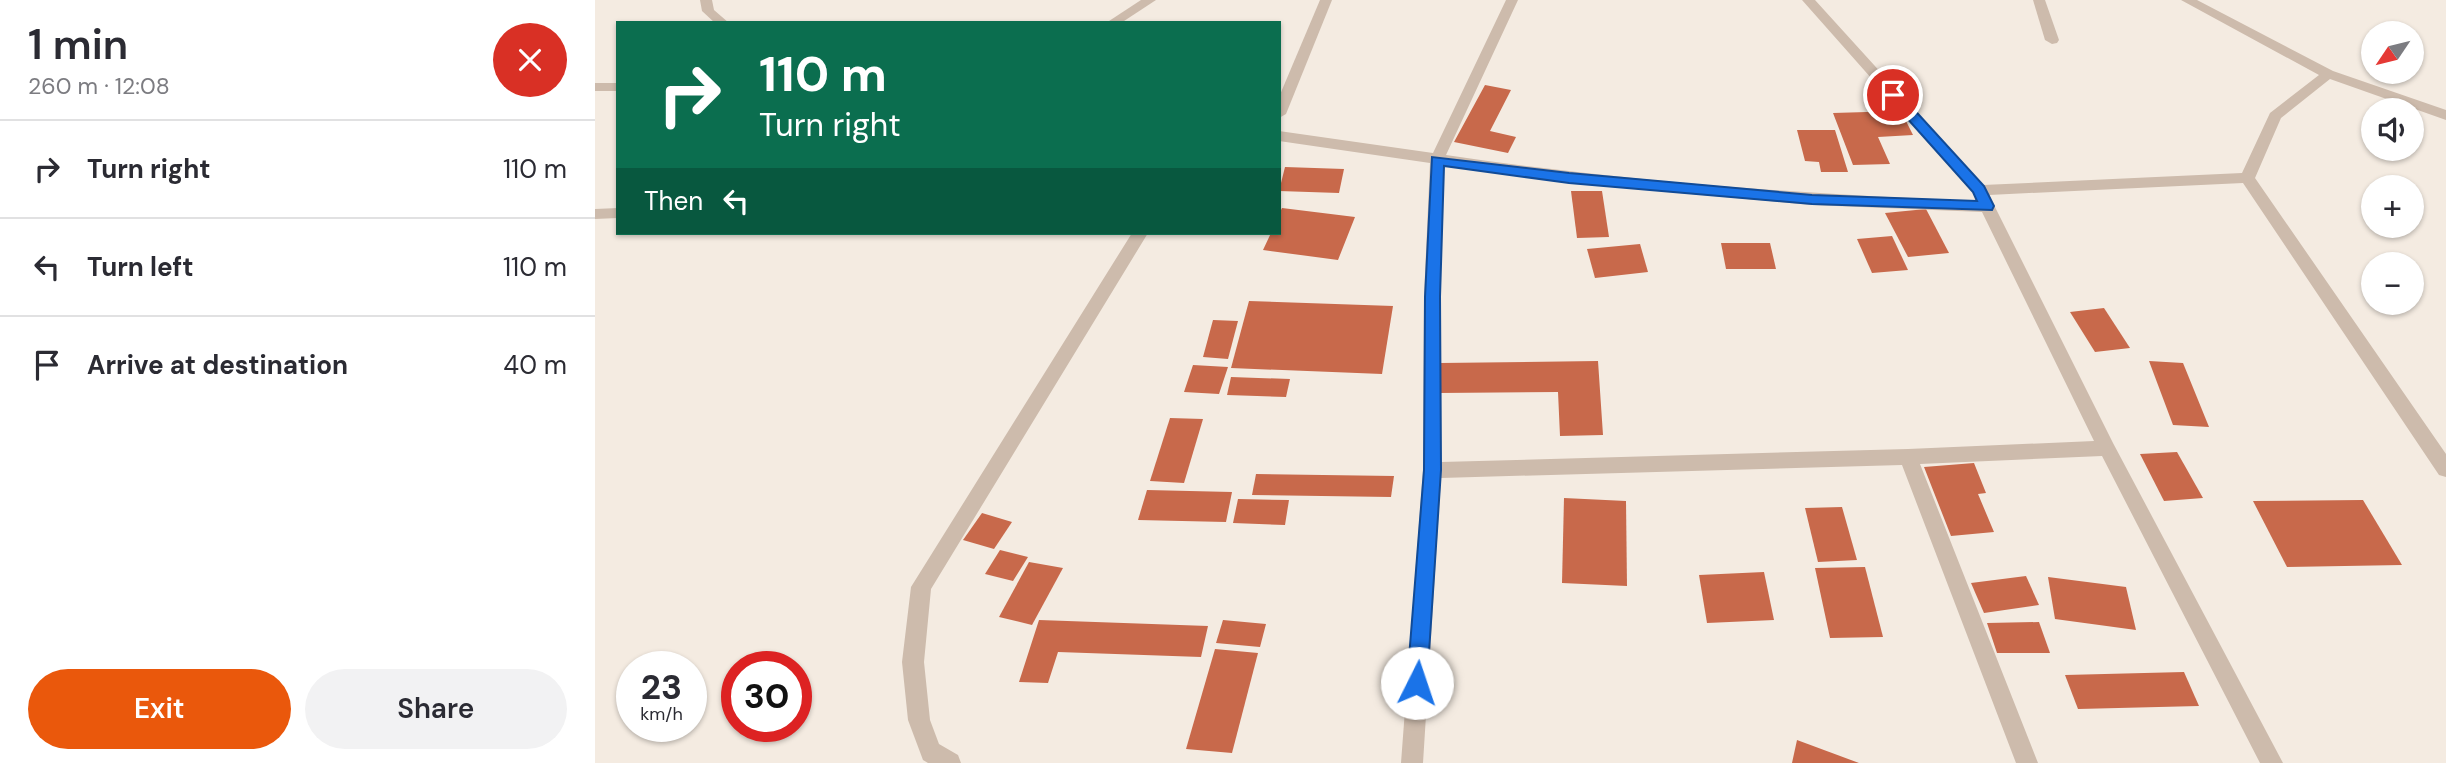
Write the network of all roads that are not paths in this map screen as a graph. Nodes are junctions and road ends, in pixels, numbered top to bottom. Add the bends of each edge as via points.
1 (706, 0) edge
2 (1150, 0) edge
3 (1326, 0) edge
4 (1513, 0) edge
5 (1808, 0) edge
6 (2039, 0) edge
7 (2187, 0) edge
8 (720, 21) edge
9 (1115, 21) edge
10 (2052, 40) dead end
11 (2327, 74) junction
12 (595, 87) edge
13 (616, 87) edge
14 (1281, 109) edge
15 (2446, 115) edge
16 (1281, 136) edge
17 (1437, 160) junction
18 (2248, 178) junction
19 (1979, 190) junction
20 (1987, 206) junction
21 (616, 213) edge
22 (595, 214) edge
23 (1139, 235) edge
24 (2106, 448) junction
25 (1908, 457) junction
26 (2446, 469) edge
27 (1432, 470) junction
28 (950, 763) edge
29 (1412, 763) edge
30 (2027, 763) edge
31 (2272, 763) edge

1 - 8 street via 708,11
2 - 9 street
3 - 14 street
4 - 17 street
5 - 19 street
6 - 10 street
7 - 11 street
11 - 15 street
11 - 18 street via 2275,116
12 - 13 street
16 - 17 street
17 - 20 street via 1569,178 1798,198
17 - 27 street
18 - 19 street
18 - 26 street
19 - 20 street
20 - 24 street
21 - 22 street
23 - 28 street via 921,587 913,662 919,719 931,752
24 - 25 street
24 - 31 street
25 - 27 street
25 - 30 street
27 - 29 street

